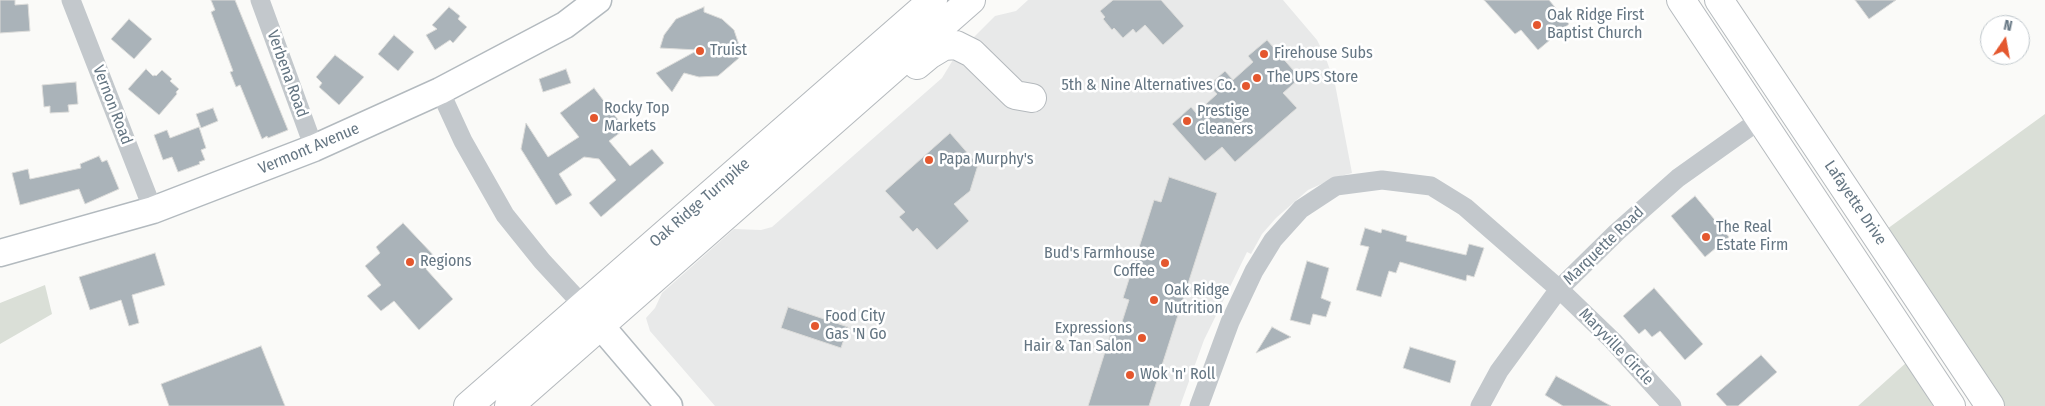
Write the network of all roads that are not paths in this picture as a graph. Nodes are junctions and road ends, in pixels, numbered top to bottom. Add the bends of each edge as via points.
1 (71, 0) edge
2 (260, 0) edge
3 (598, 0) edge
4 (932, 0) edge
5 (971, 0) edge
6 (1681, 0) edge
7 (1719, 0) edge
8 (440, 91) junction
9 (1032, 98) dead end
10 (1785, 99) junction
11 (1762, 119) junction
12 (314, 148) junction
13 (798, 153) junction
14 (153, 210) junction
15 (0, 253) edge
16 (1560, 289) junction
17 (592, 316) junction
18 (468, 406) edge
19 (509, 406) edge
20 (669, 406) edge
21 (1199, 406) edge
22 (1480, 406) edge
23 (1672, 406) edge
24 (1951, 406) edge
25 (1990, 406) edge

1 - 14 street, Vernon Road
2 - 12 street, Verbena Road
3 - 8 street, Vermont Avenue via 564,25
4 - 17 main road, Oak Ridge Turnpike
5 - 13 main road, Oak Ridge Turnpike
6 - 11 main road, Lafayette Drive
7 - 10 main road, Lafayette Drive
8 - 12 street, Vermont Avenue
8 - 17 street via 463,141 505,215 542,262
9 - 13 main road via 1015,96 964,48 944,46 929,55 852,122
10 - 11 main road
10 - 25 main road, Lafayette Drive
11 - 16 street, Marquette Road via 1678,178
11 - 24 main road, Lafayette Drive
12 - 14 street, Vermont Avenue
13 - 17 main road, Oak Ridge Turnpike
14 - 15 street, Vermont Avenue
16 - 21 street, Maryville Circle via 1464,207 1431,186 1382,180 1336,186 1301,209 1273,240 1230,322
16 - 22 street, Marquette Road via 1499,371
16 - 23 street, Maryville Circle
17 - 18 main road, Oak Ridge Turnpike
17 - 19 main road, Oak Ridge Turnpike
17 - 20 street

